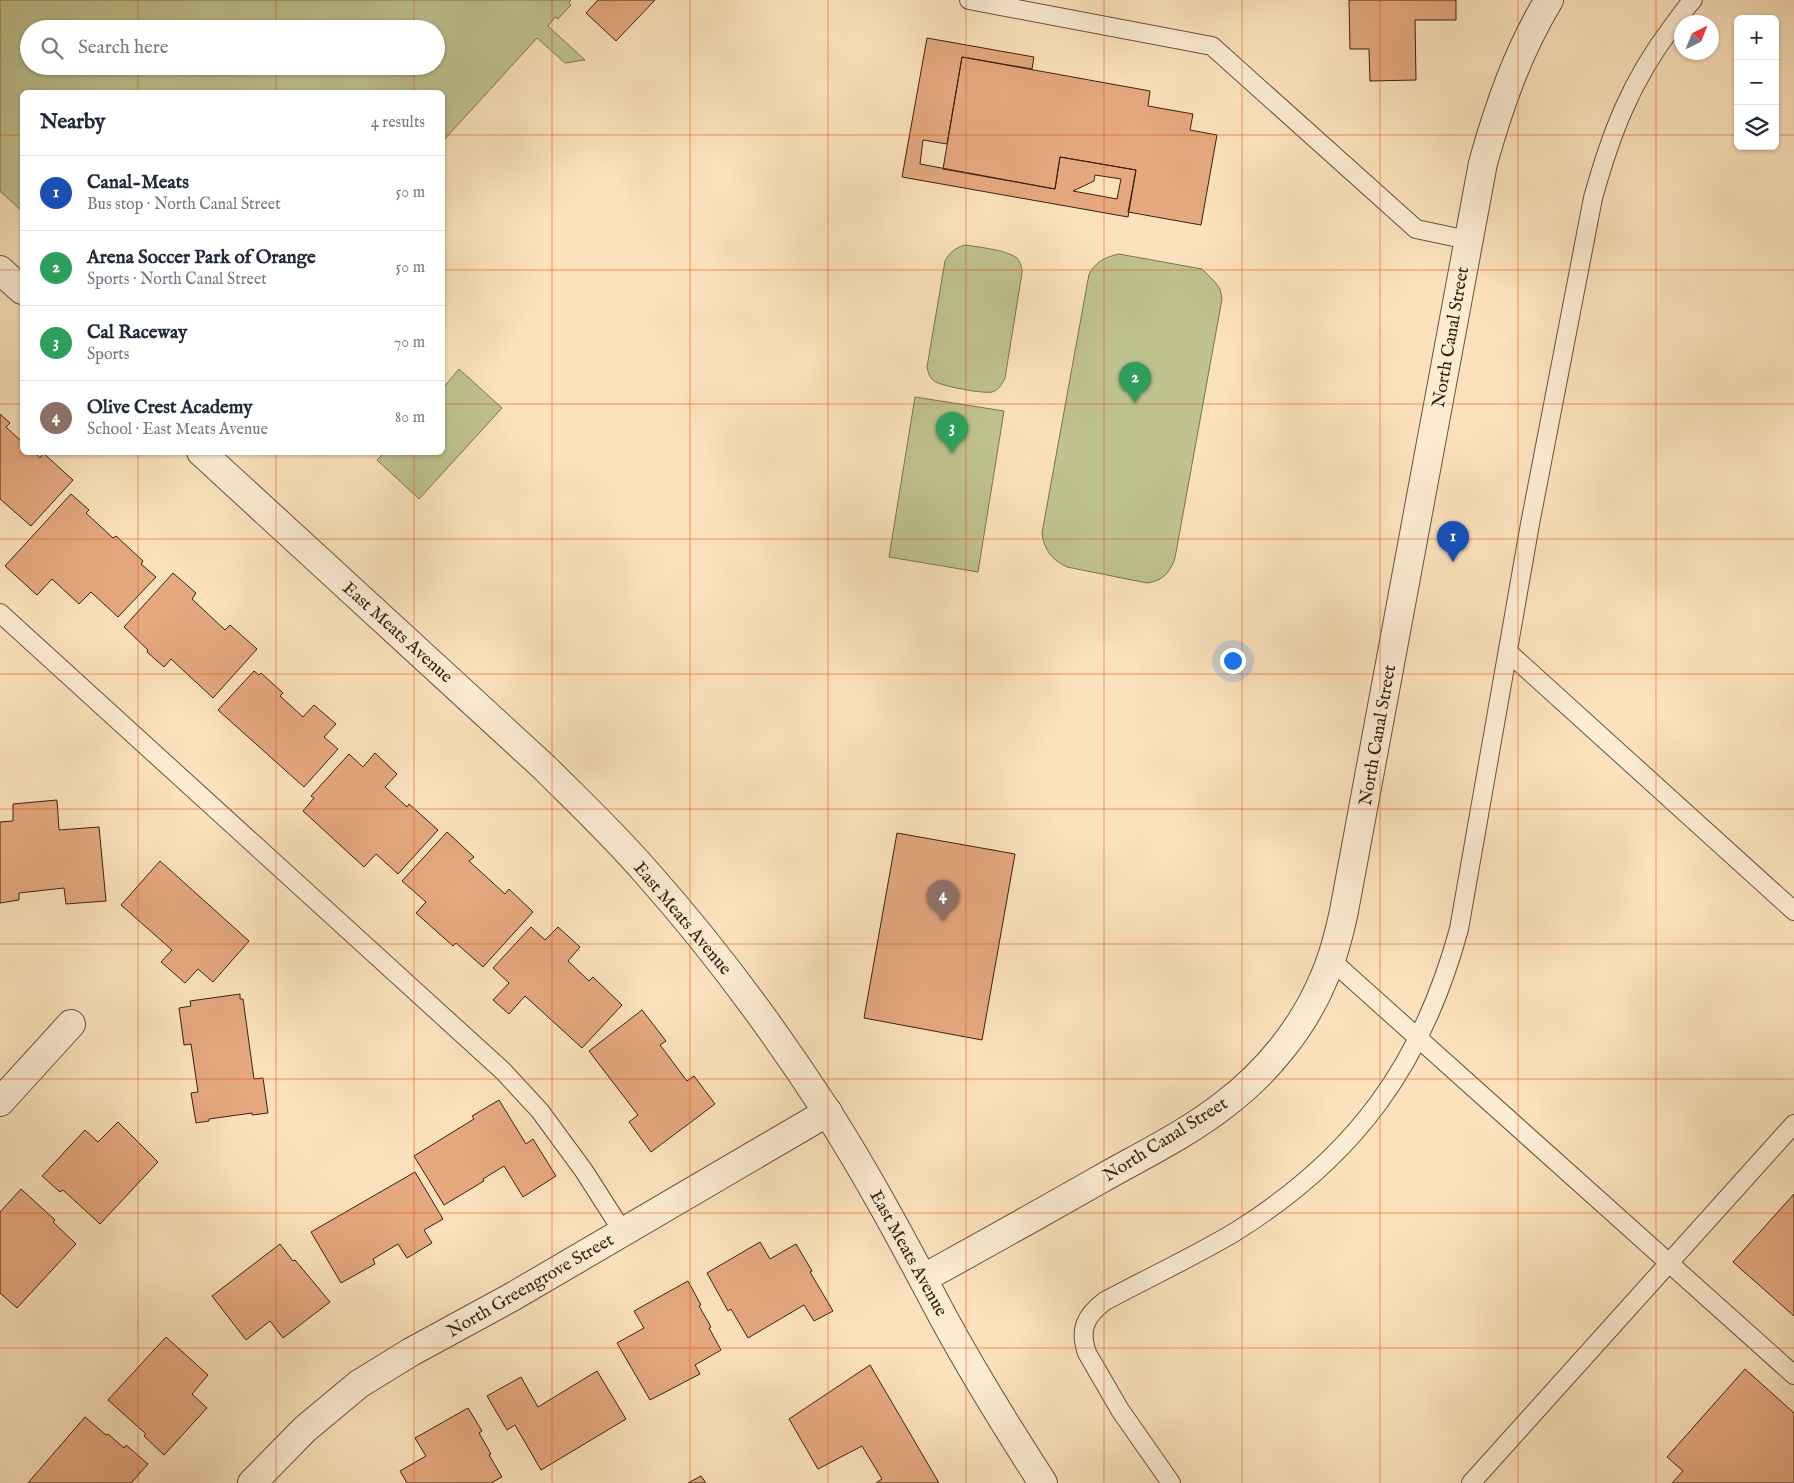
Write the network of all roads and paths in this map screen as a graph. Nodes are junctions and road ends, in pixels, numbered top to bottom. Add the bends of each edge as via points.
1 (969, 0) edge
2 (1549, 0) edge
3 (1693, 0) edge
4 (1468, 240) junction
5 (0, 270) edge
6 (20, 288) edge
7 (204, 455) edge
8 (0, 613) edge
9 (1508, 652) junction
10 (1794, 911) edge
11 (1331, 960) junction
12 (72, 1024) dead end
13 (1419, 1038) junction
14 (0, 1102) edge
15 (828, 1112) junction
16 (1794, 1124) edge
17 (623, 1232) junction
18 (1670, 1264) junction
19 (924, 1278) junction
20 (1794, 1375) edge
21 (252, 1483) edge
22 (1043, 1483) edge
23 (1171, 1483) edge
24 (1471, 1483) edge

1 - 4 lane via 1212,46 1416,229
2 - 4 street, North Canal Street via 1518,58 1498,111 1483,163
3 - 9 lane via 1659,44 1621,113 1593,198
4 - 11 street, North Canal Street via 1344,911
5 - 6 street
7 - 15 street, East Meats Avenue via 497,723 599,821 646,871 732,976
8 - 17 lane via 503,1071 540,1111
9 - 10 lane
9 - 13 lane via 1459,929
11 - 13 lane
11 - 19 street, North Canal Street via 1311,1006 1294,1031 1248,1084 1226,1103 1160,1145
12 - 14 street
13 - 18 lane
13 - 23 lane via 1368,1118 1302,1184 1234,1232 1105,1301 1089,1315 1084,1335 1087,1353 1120,1410
15 - 17 street, North Greengrove Street
15 - 19 street, East Meats Avenue
16 - 18 lane
17 - 21 street, North Greengrove Street via 359,1384 304,1429
18 - 20 lane
18 - 24 lane
19 - 22 street, East Meats Avenue via 967,1360

